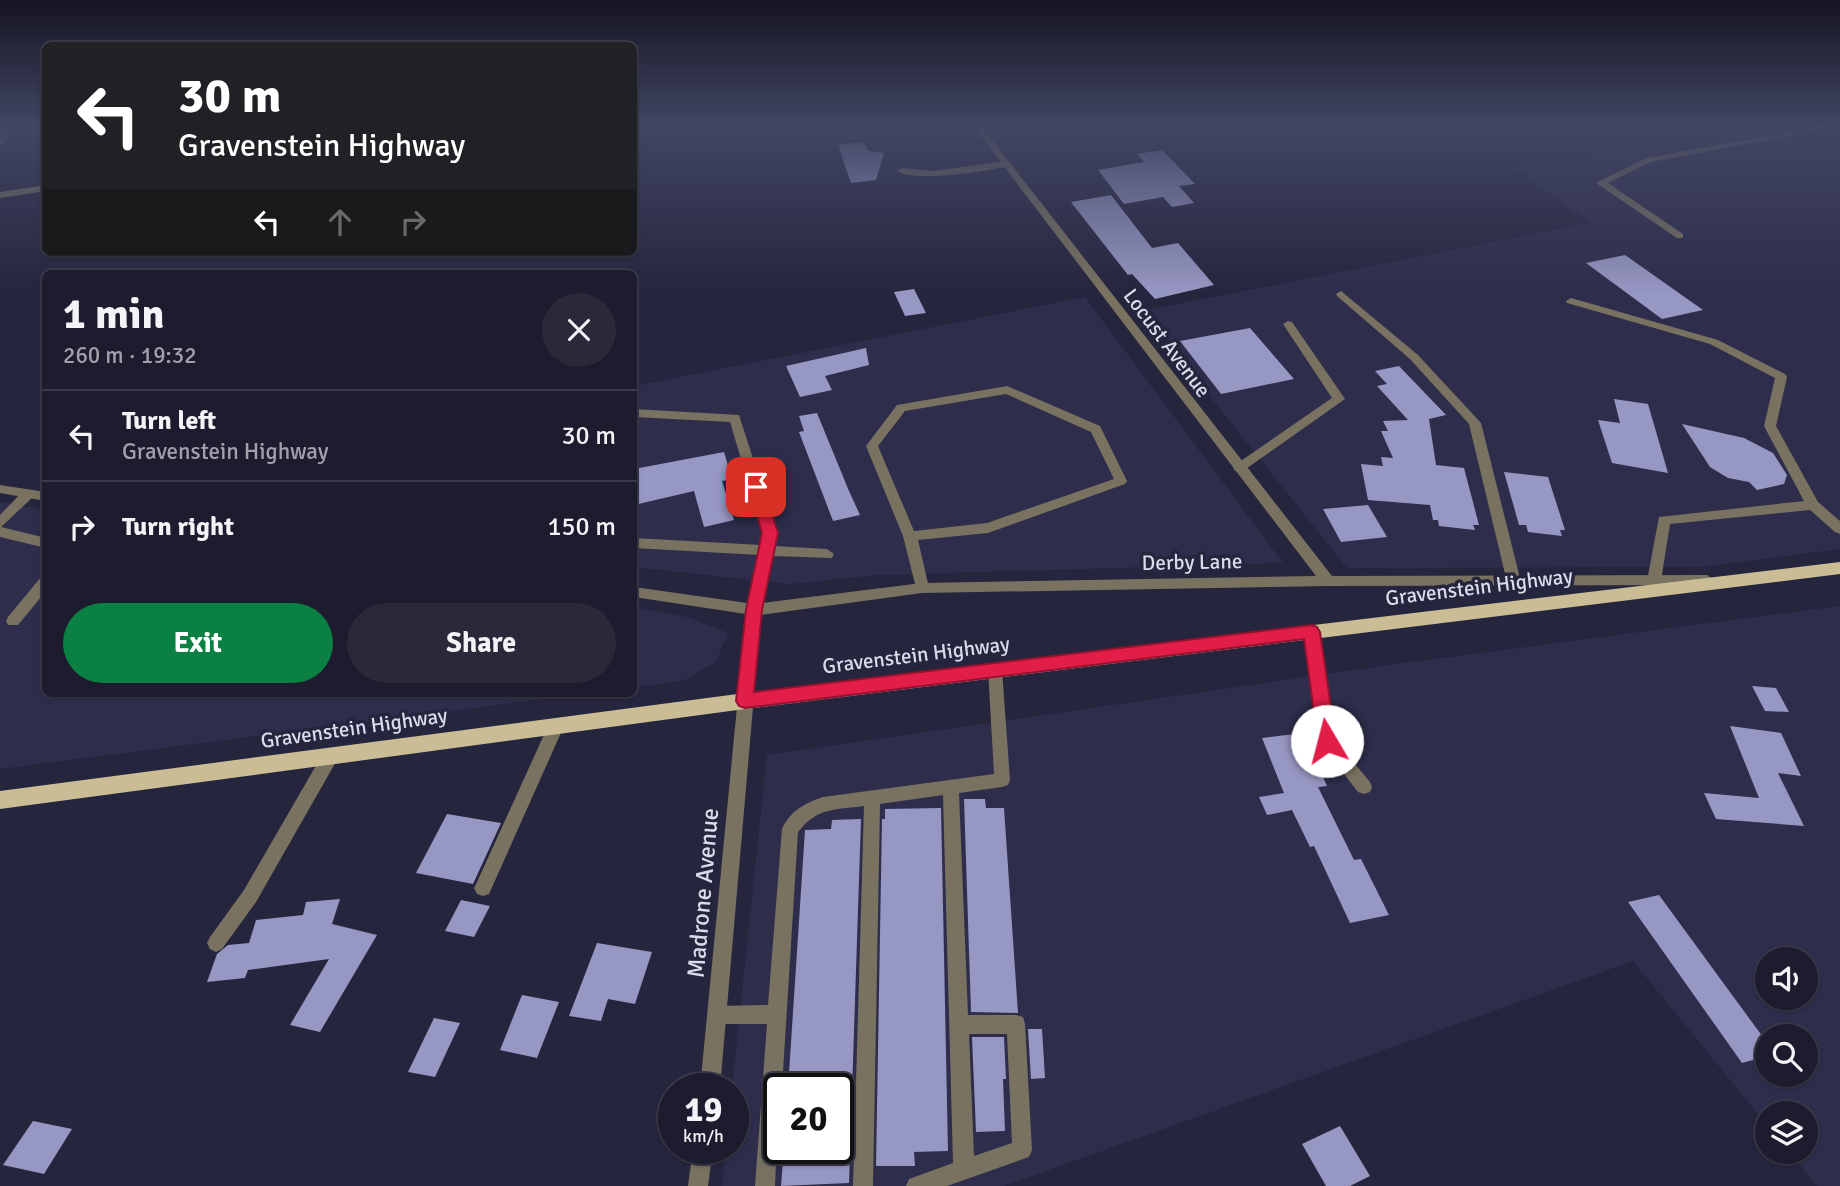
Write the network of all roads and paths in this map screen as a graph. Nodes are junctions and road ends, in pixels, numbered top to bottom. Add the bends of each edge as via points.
1 (1020, 182) edge
2 (1602, 182) edge
3 (42, 189) edge
4 (0, 195) edge
5 (1680, 236) dead end
6 (1341, 294) dead end
7 (1571, 301) dead end
8 (1288, 324) dead end
9 (637, 413) edge
10 (1239, 468) junction
11 (0, 489) edge
12 (28, 494) junction
13 (42, 496) edge
14 (1813, 505) junction
15 (0, 523) edge
16 (1840, 529) edge
17 (0, 532) edge
18 (909, 536) junction
19 (42, 542) edge
20 (637, 543) edge
21 (767, 550) junction
22 (827, 554) dead end
23 (1840, 568) edge
24 (1755, 579) junction
25 (1328, 581) junction
26 (1654, 581) junction
27 (1514, 582) junction
28 (42, 586) edge
29 (922, 588) junction
30 (637, 592) edge
31 (754, 610) junction
32 (13, 621) dead end
33 (1312, 632) junction
34 (995, 670) junction
35 (745, 701) junction
36 (556, 726) junction
37 (331, 755) junction
38 (951, 787) junction
39 (1364, 787) dead end
40 (872, 797) junction
41 (0, 800) edge
42 (483, 888) dead end
43 (216, 943) dead end
44 (777, 1014) junction
45 (719, 1015) junction
46 (959, 1025) junction
47 (712, 1073) edge
48 (701, 1164) edge
49 (964, 1170) junction
50 (698, 1186) edge
51 (765, 1186) edge
52 (863, 1186) edge
53 (916, 1186) edge

1 - 10 street, Locust Avenue
2 - 5 street
3 - 4 street
6 - 27 street via 1414,357 1475,423
7 - 14 street via 1714,342 1781,377 1770,426
8 - 10 street via 1339,399
9 - 21 street, Madrone Avenue via 735,418 770,533
10 - 25 street, Locust Avenue
11 - 12 street
12 - 13 street
12 - 15 street
14 - 16 street
14 - 26 street via 1664,520
17 - 19 street
18 - 18 street via 872,446 901,408 1007,390 1096,429 1121,481 988,528
18 - 29 street
20 - 21 street
21 - 22 street
21 - 31 street, Madrone Avenue
23 - 24 main road, Gravenstein Highway
24 - 26 street, Derby Lane
24 - 33 main road, Gravenstein Highway
25 - 27 street, Derby Lane
25 - 29 street, Derby Lane
26 - 27 street, Derby Lane
28 - 32 street
29 - 31 street, Derby Lane
30 - 31 street, Derby Lane
31 - 35 street, Madrone Avenue
33 - 34 main road, Gravenstein Highway
33 - 39 street via 1327,741
34 - 35 main road, Gravenstein Highway
34 - 38 street via 1002,780
35 - 36 main road, Gravenstein Highway
35 - 45 street, Madrone Avenue
36 - 37 main road, Gravenstein Highway
36 - 42 street
37 - 41 main road, Gravenstein Highway
37 - 43 street via 250,896
38 - 40 street
38 - 46 street
40 - 44 street via 824,804 803,813 790,829
40 - 52 street
44 - 45 street
44 - 51 street
45 - 47 street, Madrone Avenue
46 - 49 street
46 - 49 street via 1016,1024 1022,1150
48 - 50 street
49 - 53 street

